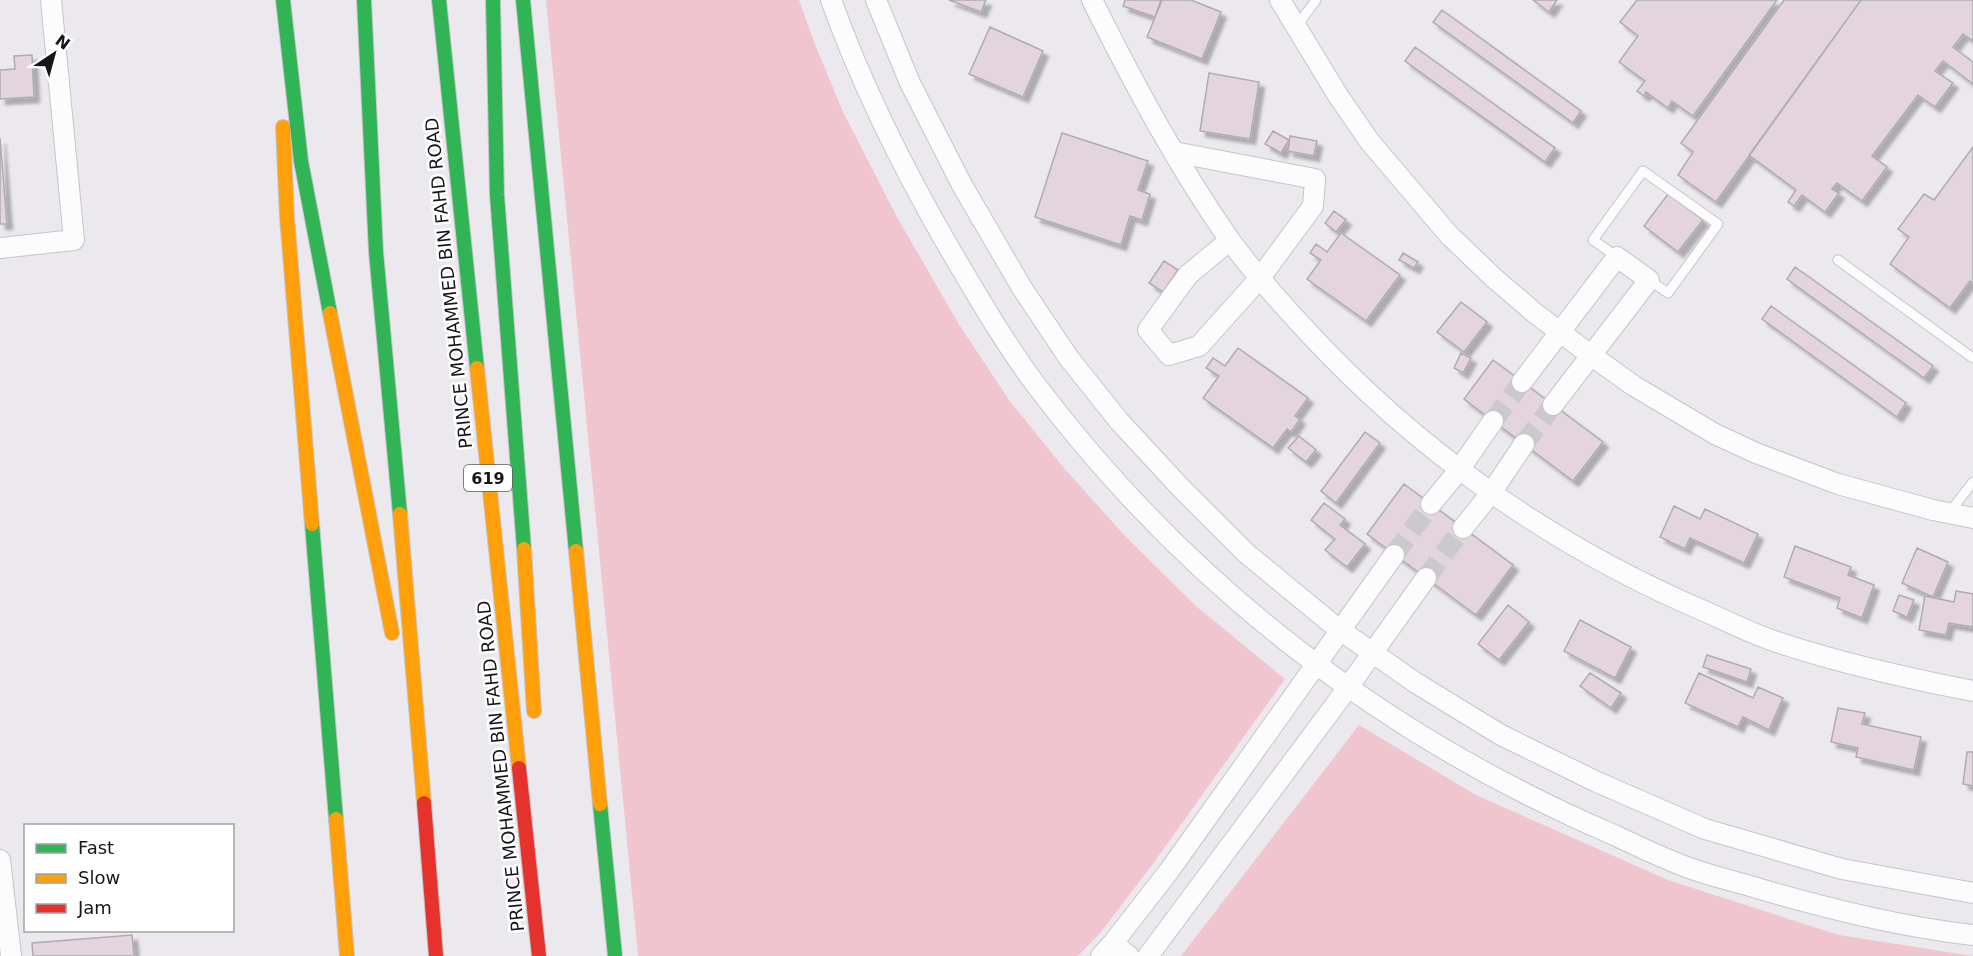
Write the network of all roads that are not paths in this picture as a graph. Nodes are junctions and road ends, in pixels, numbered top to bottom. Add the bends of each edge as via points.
1 (51, 0) edge
2 (278, 0) edge
3 (283, 0) edge
4 (364, 0) edge
5 (439, 0) edge
6 (493, 0) edge
7 (523, 0) edge
8 (831, 0) edge
9 (876, 0) edge
10 (1092, 0) edge
11 (1280, 0) edge
12 (1316, 0) edge
13 (1296, 27) junction
14 (1174, 152) junction
15 (1230, 240) junction
16 (0, 248) edge
17 (1617, 257) junction
18 (1838, 260) dead end
19 (1260, 278) junction
20 (1648, 280) junction
21 (1561, 333) junction
22 (1592, 356) junction
23 (1973, 358) edge
24 (1522, 382) tunnel mouth
25 (1553, 405) tunnel mouth
26 (1493, 421) tunnel mouth
27 (1524, 444) tunnel mouth
28 (1460, 470) junction
29 (1973, 482) edge
30 (1491, 493) junction
31 (1431, 504) tunnel mouth
32 (1949, 513) junction
33 (1973, 518) edge
34 (1463, 528) tunnel mouth
35 (1394, 555) tunnel mouth
36 (1426, 578) tunnel mouth
37 (1341, 631) junction
38 (1373, 654) junction
39 (1316, 665) junction
40 (1348, 688) junction
41 (1973, 691) edge
42 (534, 724) dead end
43 (423, 790) junction
44 (539, 828) dead end
45 (0, 860) edge
46 (1973, 893) edge
47 (1973, 935) edge
48 (1107, 949) edge
49 (11, 956) edge
50 (347, 956) edge
51 (436, 956) edge
52 (539, 956) edge
53 (545, 956) edge
54 (615, 956) edge
55 (1129, 956) edge
56 (1148, 956) edge

1 - 16 street via 74,240
2 - 50 main road via 287,217
3 - 43 main road via 301,161
4 - 43 main road via 376,252
5 - 52 main road, PRINCE MOHAMMED BIN FAHD ROAD / 619
6 - 42 main road via 497,195
7 - 54 main road
8 - 39 street via 872,101 924,205 1034,382 1087,449 1149,517 1217,585
9 - 37 street via 910,83 962,184 1022,288 1068,357 1119,421 1245,554
10 - 14 street via 1137,90
11 - 13 street
12 - 13 lane
13 - 21 street via 1370,142 1449,235
14 - 15 street
14 - 19 street via 1315,179 1313,206
15 - 19 street
15 - 19 street via 1188,275 1148,330 1169,355 1199,346
17 - 20 street
17 - 20 lane via 1593,240 1643,171 1718,224 1668,293
17 - 21 street
18 - 23 lane
19 - 28 street via 1380,405
20 - 22 street
21 - 22 street
21 - 24 street
22 - 25 street
22 - 32 street via 1634,386 1755,453 1838,484
26 - 28 street
27 - 30 street
28 - 30 street
28 - 31 street
29 - 32 lane
30 - 34 street
30 - 41 street via 1599,561 1772,641 1888,675
32 - 33 street
35 - 37 street
36 - 38 street
37 - 38 street
37 - 39 street
38 - 40 street
38 - 46 street via 1501,735 1705,829 1842,869
39 - 40 street
39 - 48 street via 1169,871
40 - 47 street via 1480,772 1580,821 1691,868 1833,910
40 - 56 street
43 - 51 main road
44 - 53 main road
45 - 49 street
48 - 55 street

